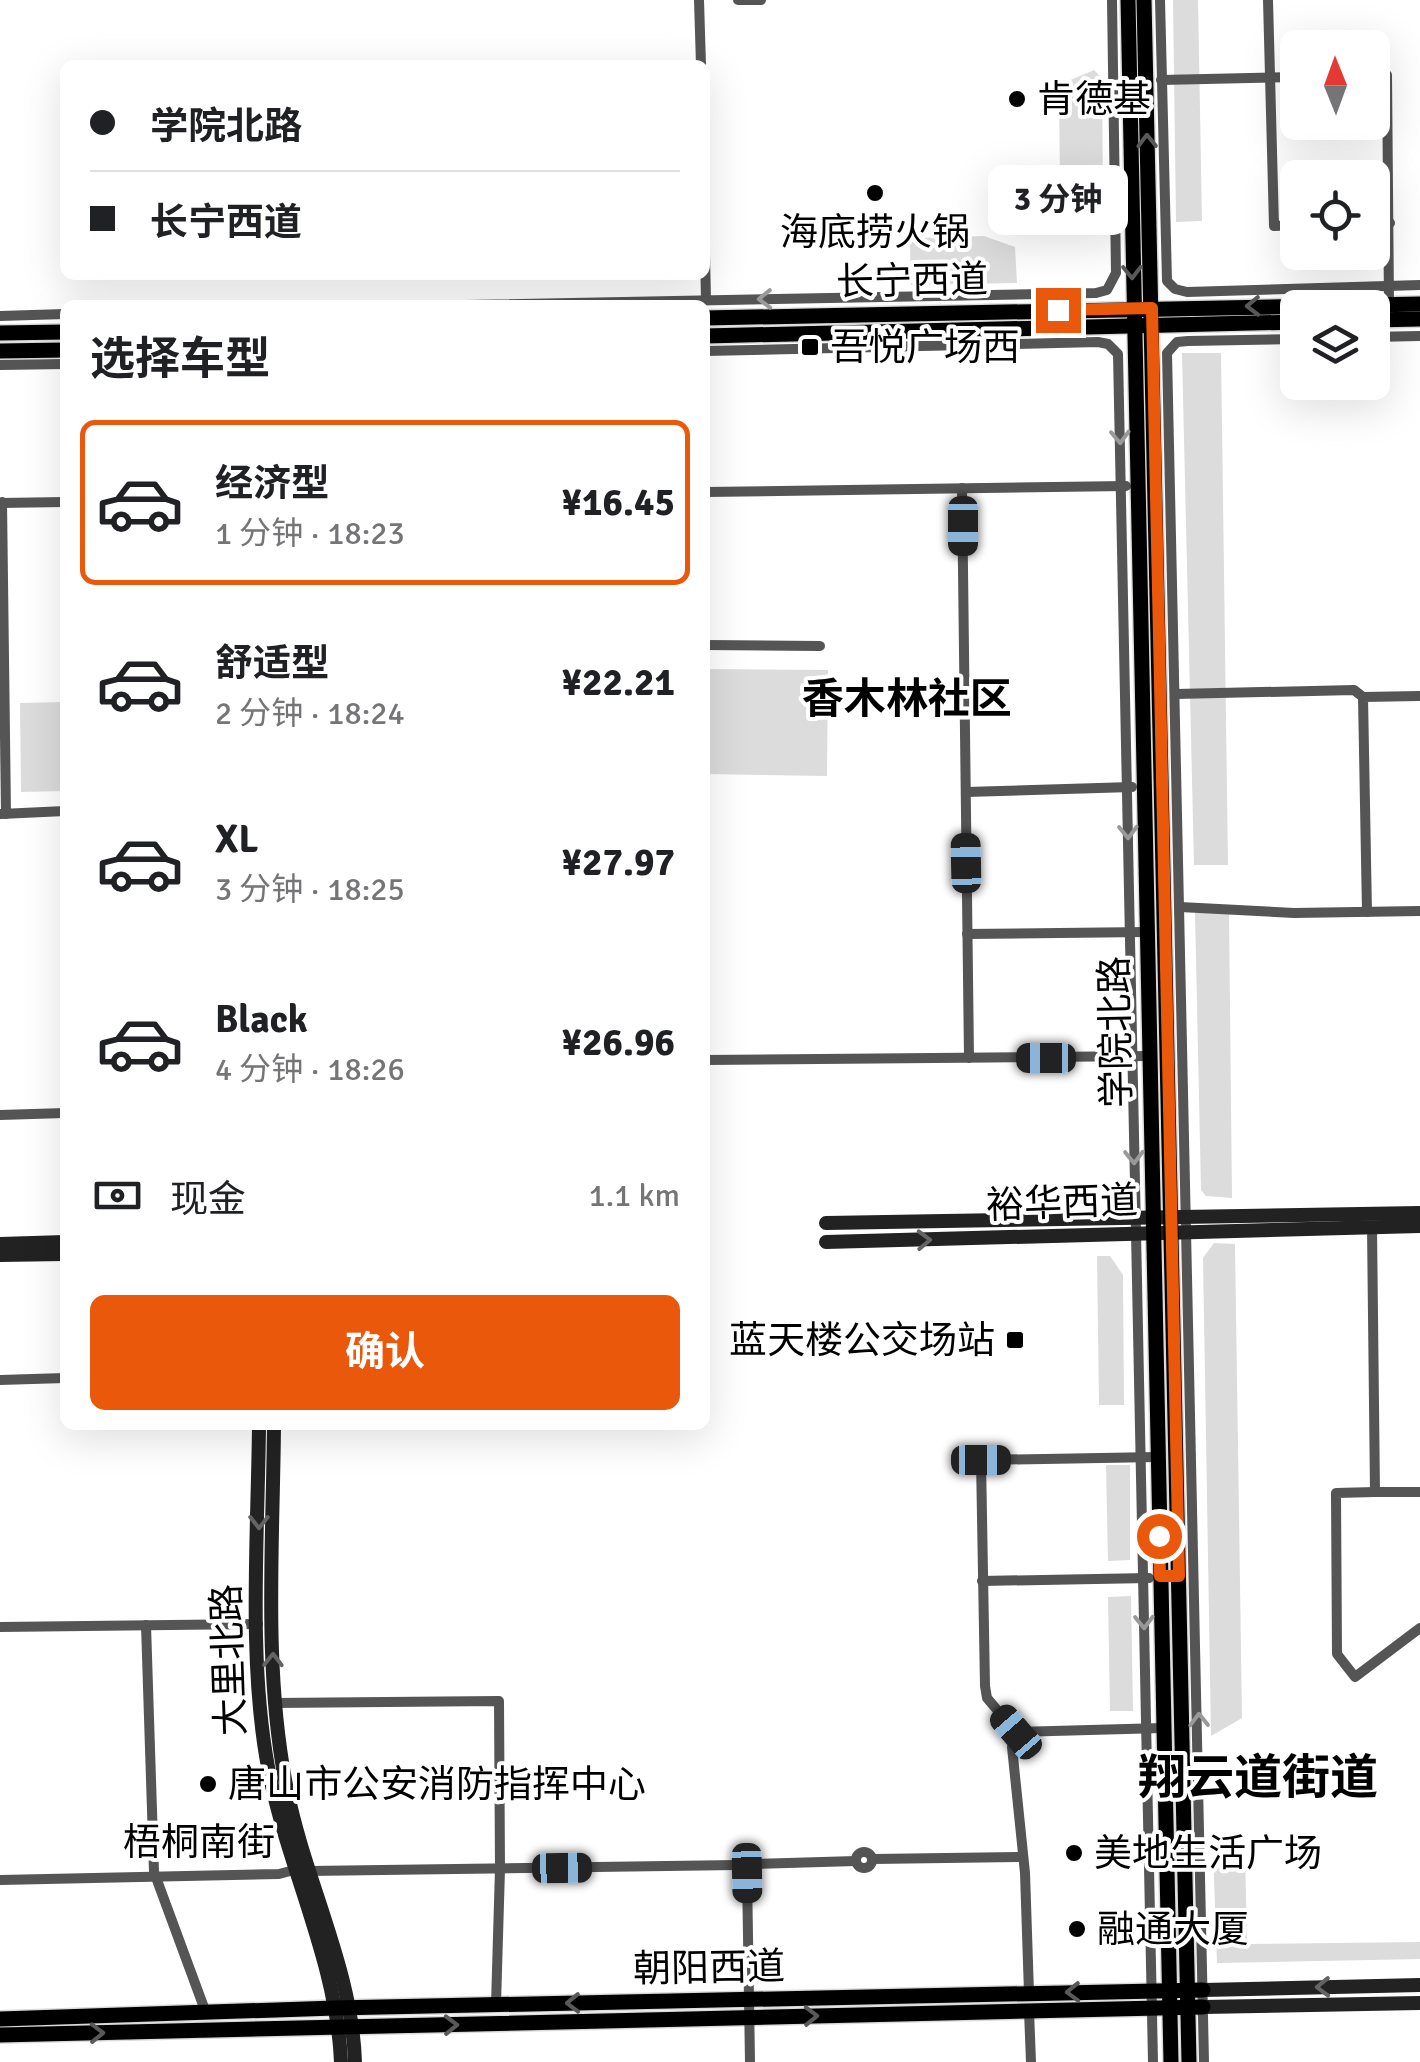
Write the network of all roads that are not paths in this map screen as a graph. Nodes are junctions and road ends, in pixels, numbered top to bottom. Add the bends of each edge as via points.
1 (699, 0) edge
2 (738, 0) edge
3 (761, 0) edge
4 (1112, 0) edge
5 (1128, 0) edge
6 (1144, 0) edge
7 (1160, 0) edge
8 (1268, 0) edge
9 (701, 60) edge
10 (1270, 77) junction
11 (1280, 77) edge
12 (1162, 80) junction
13 (1280, 226) edge
14 (1389, 270) edge
15 (706, 280) edge
16 (1420, 285) edge
17 (1388, 286) junction
18 (1388, 290) edge
19 (706, 300) joint
20 (1390, 304) edge
21 (1420, 304) edge
22 (1280, 310) edge
23 (60, 314) edge
24 (0, 316) edge
25 (1152, 316) junction
26 (1133, 317) junction
27 (710, 318) edge
28 (1420, 319) edge
29 (1390, 320) edge
30 (1280, 321) edge
31 (60, 332) edge
32 (0, 333) edge
33 (710, 336) edge
34 (1420, 336) edge
35 (1390, 337) edge
36 (1280, 339) edge
37 (60, 350) edge
38 (0, 351) edge
39 (710, 351) edge
40 (60, 364) edge
41 (0, 365) edge
42 (1129, 486) junction
43 (962, 488) junction
44 (710, 492) edge
45 (1, 502) edge
46 (60, 502) edge
47 (710, 644) edge
48 (820, 646) dead end
49 (1176, 694) junction
50 (1363, 696) junction
51 (1420, 696) edge
52 (1170, 786) junction
53 (1136, 787) junction
54 (966, 792) junction
55 (60, 811) edge
56 (3, 814) edge
57 (1180, 907) junction
58 (1420, 911) edge
59 (1367, 912) junction
60 (1138, 932) junction
61 (968, 934) junction
62 (1132, 1056) junction
63 (1149, 1056) junction
64 (969, 1058) junction
65 (710, 1060) edge
66 (60, 1113) edge
67 (0, 1114) edge
68 (1420, 1212) edge
69 (1179, 1215) junction
70 (1135, 1216) junction
71 (1152, 1216) junction
72 (826, 1223) dead end
73 (1420, 1226) edge
74 (1372, 1227) junction
75 (1153, 1233) junction
76 (1180, 1233) junction
77 (1135, 1234) junction
78 (60, 1242) edge
79 (826, 1242) dead end
80 (0, 1244) edge
81 (60, 1254) edge
82 (0, 1255) edge
83 (60, 1382) edge
84 (0, 1383) edge
85 (259, 1430) edge
86 (274, 1430) edge
87 (1157, 1457) junction
88 (1140, 1458) junction
89 (1375, 1492) junction
90 (1420, 1492) edge
91 (1196, 1574) junction
92 (1179, 1576) junction
93 (1151, 1577) junction
94 (982, 1581) junction
95 (258, 1624) junction
96 (146, 1625) junction
97 (0, 1627) edge
98 (1420, 1628) edge
99 (274, 1703) junction
100 (1155, 1728) junction
101 (1016, 1732) junction
102 (1022, 1856) junction
103 (500, 1869) junction
104 (751, 1869) junction
105 (301, 1871) junction
106 (154, 1874) junction
107 (0, 1878) edge
108 (1420, 1985) edge
109 (1170, 1990) junction
110 (1196, 1990) junction
111 (1152, 1991) junction
112 (1029, 1993) junction
113 (750, 1999) junction
114 (1420, 2003) edge
115 (496, 2004) junction
116 (1196, 2007) junction
117 (343, 2008) junction
118 (1152, 2008) junction
119 (1170, 2008) junction
120 (206, 2012) junction
121 (1027, 2012) junction
122 (0, 2018) edge
123 (749, 2018) junction
124 (347, 2027) junction
125 (0, 2035) edge
126 (340, 2062) edge
127 (355, 2062) edge
128 (750, 2062) edge
129 (1029, 2062) edge
130 (1153, 2062) edge
131 (1171, 2062) edge
132 (1189, 2062) edge
133 (1204, 2062) edge

1 - 9 street
2 - 3 street
4 -> 19 street via 1116,273 1107,290
5 -> 26 main road, 学院北路
25 -> 6 main road, 学院北路
7 - 12 street
8 - 10 street
10 - 11 street
10 - 12 street
10 - 13 street via 1274,226
12 - 17 street via 1166,272 1175,289
14 - 17 street
15 - 19 street
16 - 17 street
17 - 18 street
20 - 21 main road, 长宁西道
22 -> 25 main road, 长宁西道
23 - 24 street
25 - 26 main road, 长宁西道
25 - 30 main road, 长宁西道
25 - 52 main road, 学院北路
26 - 27 main road, 长宁西道
26 - 33 main road, 长宁西道
26 - 42 main road, 学院北路
28 - 29 main road
31 - 32 main road
34 - 35 street
36 - 49 street via 1177,342 1167,353
37 - 38 main road
39 -> 42 street via 1108,344 1118,354
40 - 41 street
42 - 43 street
42 - 53 main road, 学院北路
43 - 44 street
43 - 54 street
45 - 46 street
45 - 56 street
47 - 48 street
49 - 50 street via 1354,690
49 - 52 street
50 - 51 street
50 - 59 street
52 - 53 main road
52 - 57 street
52 - 69 main road, 学院北路
53 - 54 street
53 -> 60 main road, 学院北路
54 - 61 street
55 - 56 street
57 - 59 street
57 - 69 street
58 - 59 street
60 - 61 street
60 - 62 street
60 - 63 main road, 学院北路
61 - 64 street
62 - 63 street
62 - 64 street
62 -> 70 street
63 - 71 main road, 学院北路
64 - 65 street
66 - 67 street
68 - 69 main road, 裕华西道
69 - 71 main road, 裕华西道
69 - 76 main road, 学院北路
70 - 71 main road, 裕华西道
70 - 72 main road, 裕华西道
70 - 77 street
71 - 75 main road, 学院北路
73 - 74 main road, 裕华西道
74 - 76 main road, 裕华西道
74 - 89 street
75 - 76 main road, 裕华西道
75 - 77 main road, 裕华西道
75 - 87 main road, 学院北路
76 - 91 street
76 - 92 main road, 学院北路
79 -> 77 main road, 裕华西道
77 - 88 street
78 - 80 main road
81 - 82 main road
83 - 84 street
85 -> 95 main road, 大里北路
99 -> 86 main road, 大里北路
87 - 88 street
87 - 93 main road, 学院北路
88 - 93 street
88 - 94 street via 981,1460
89 - 90 street
89 - 98 street via 1336,1493 1338,1654 1355,1677
91 - 92 street
110 -> 91 street
92 - 93 main road
92 - 110 main road, 学院北路
93 - 94 street
93 -> 100 main road, 学院北路
94 - 101 street via 988,1698
95 - 96 street
95 - 105 main road, 大里北路 via 263,1739 281,1830
96 - 97 street
96 - 106 street
99 - 103 street via 499,1700
99 - 105 main road, 大里北路
100 - 101 street
100 - 109 main road, 学院北路
100 - 111 street
101 - 102 street
102 - 104 street
102 - 112 street
103 - 104 street, 梧桐南街 via 737,1865 745,1856
103 - 105 street, 梧桐南街
103 - 115 street
104 - 113 street
105 - 106 street, 梧桐南街
105 - 117 main road, 大里北路
106 - 107 street, 梧桐南街
106 - 120 street
108 -> 110 main road, 朝阳西道
109 - 110 main road, 朝阳西道
109 - 111 main road, 朝阳西道
109 - 119 main road, 学院北路
110 - 116 main road, 学院北路
111 -> 112 main road, 朝阳西道
111 - 118 street
112 - 113 main road, 朝阳西道
113 -> 115 main road, 朝阳西道
113 - 123 street
114 - 116 main road, 朝阳西道
115 - 117 main road, 朝阳西道
116 - 119 main road, 朝阳西道
116 - 132 main road, 学院北路
116 - 133 street
117 - 120 main road, 朝阳西道
117 - 124 main road, 大里北路
118 - 119 main road, 朝阳西道
118 - 121 main road, 朝阳西道
118 - 130 street
119 - 131 main road, 学院北路
120 - 122 main road, 朝阳西道
123 -> 121 main road, 朝阳西道
121 - 129 street
124 -> 123 main road, 朝阳西道
123 - 128 street
125 -> 124 main road, 朝阳西道
124 - 126 main road, 大里北路
124 - 127 main road, 大里北路

